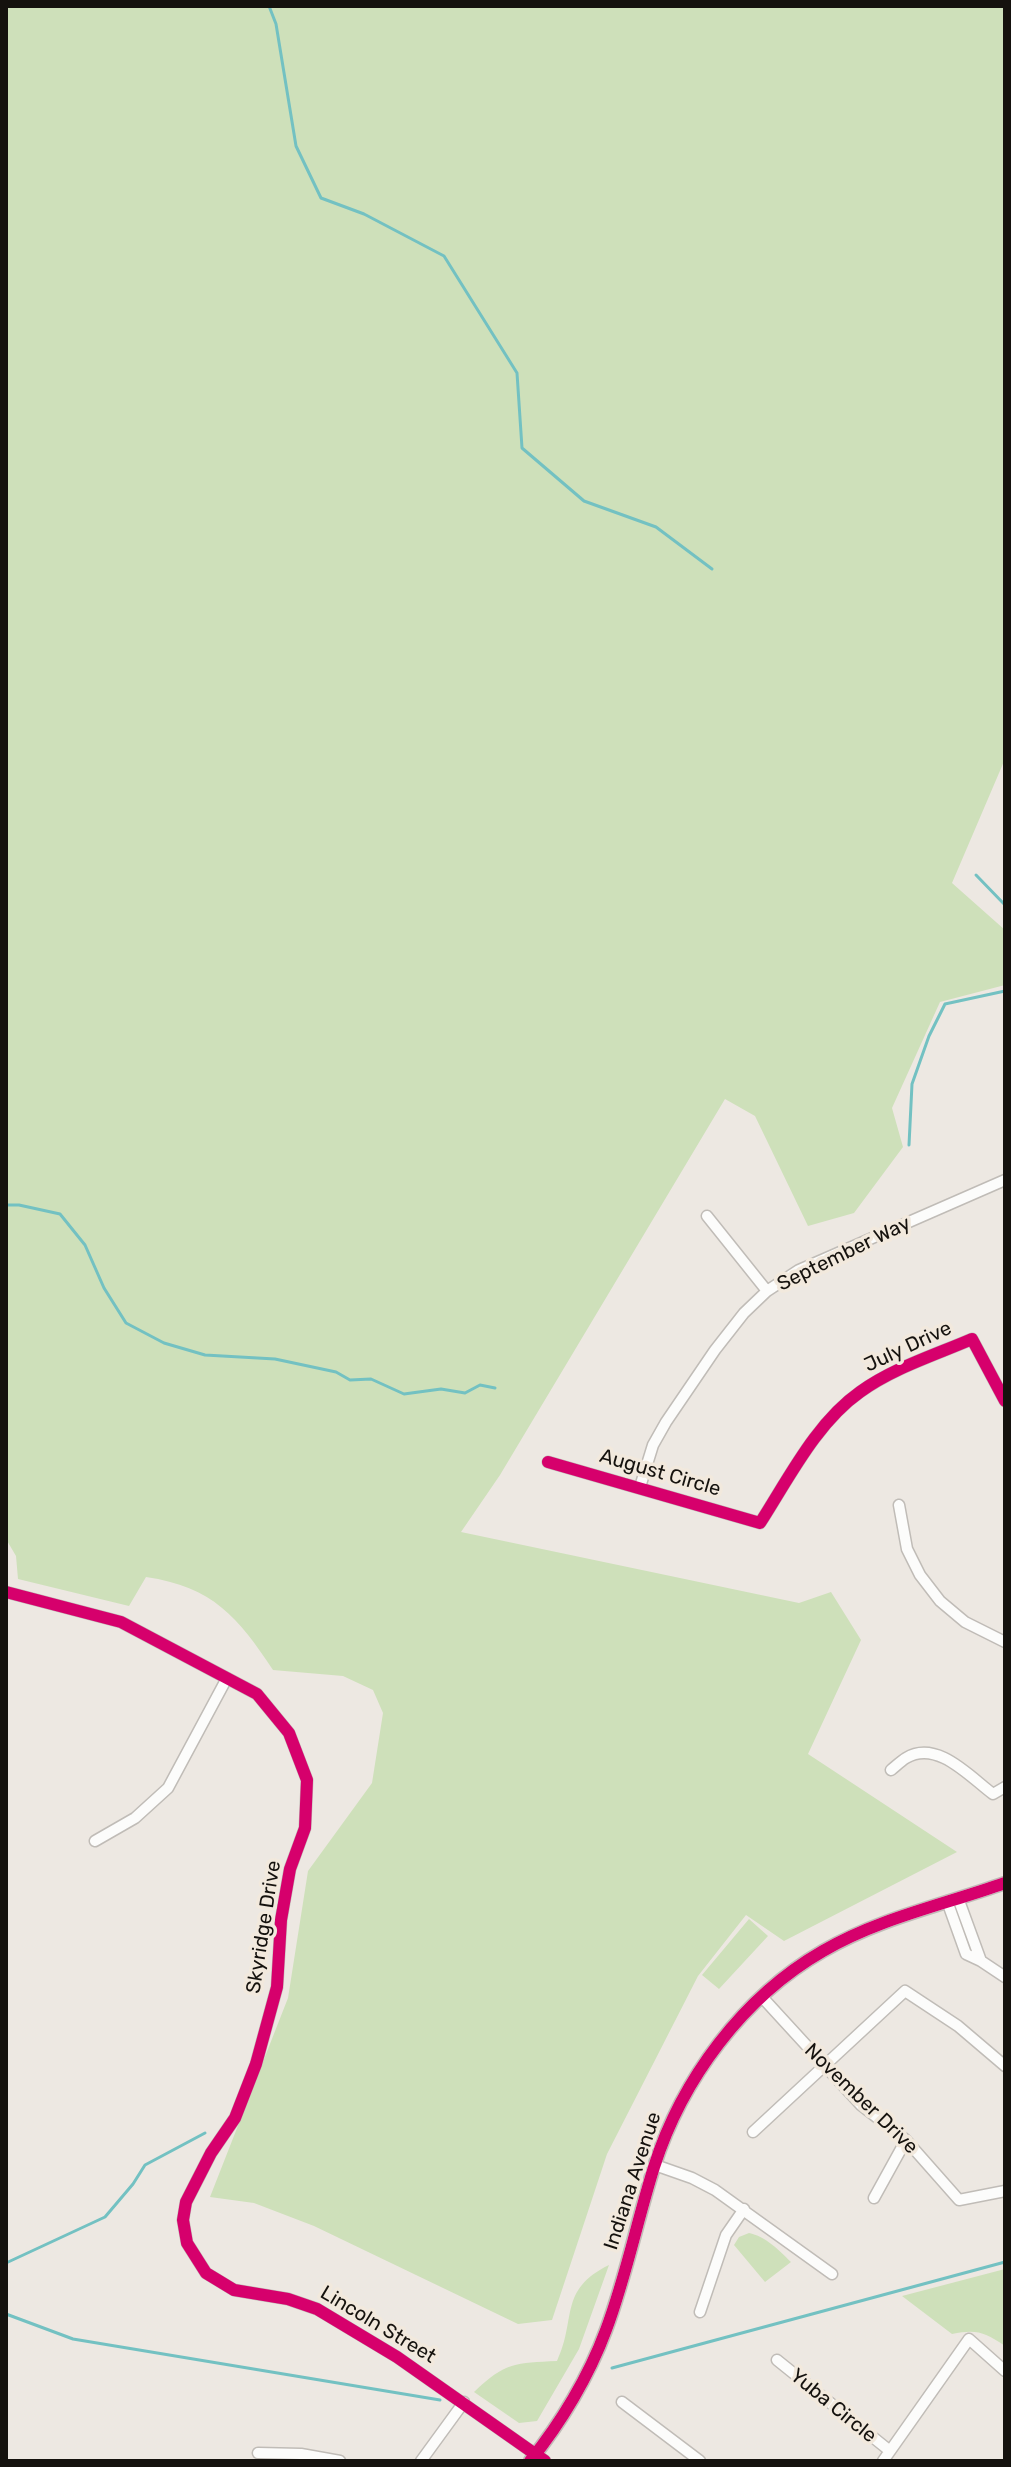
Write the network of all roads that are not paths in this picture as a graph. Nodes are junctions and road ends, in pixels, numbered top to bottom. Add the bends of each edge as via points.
1 (1005, 1180) edge
2 (707, 1216) dead end
3 (767, 1291) junction
4 (1005, 1401) edge
5 (548, 1462) dead end
6 (640, 1487) junction
7 (899, 1505) dead end
8 (760, 1523) joint
9 (6, 1592) edge
10 (1004, 1640) edge
11 (227, 1678) junction
12 (891, 1770) dead end
13 (1005, 1787) edge
14 (95, 1841) dead end
15 (1005, 1883) edge
16 (953, 1900) junction
17 (1005, 1977) edge
18 (762, 1997) junction
19 (824, 2066) junction
20 (1005, 2066) edge
21 (753, 2132) dead end
22 (906, 2140) junction
23 (655, 2165) junction
24 (1005, 2191) edge
25 (874, 2198) dead end
26 (744, 2209) junction
27 (187, 2243) joint
28 (832, 2274) dead end
29 (700, 2312) dead end
30 (777, 2360) dead end
31 (1005, 2371) edge
32 (464, 2402) junction
33 (622, 2402) dead end
34 (890, 2451) junction
35 (258, 2453) dead end
36 (537, 2459) edge
37 (340, 2461) edge
38 (421, 2461) edge
39 (700, 2461) edge
40 (883, 2461) edge

1 - 3 street, September Way via 799,1270
2 - 3 street
3 - 6 street, September Way via 715,1350 666,1422
4 - 8 street, July Drive via 972,1339 890,1375 832,1417
5 - 6 street, August Circle
6 - 8 street, August Circle
7 - 10 street via 907,1549 940,1601 965,1622
9 - 11 street, Skyridge Drive via 121,1622
11 - 14 street via 168,1788 135,1818
11 - 27 street, Skyridge Drive via 257,1694 289,1733 307,1780 305,1828 290,1869 277,1987 256,2064 235,2118 186,2202
12 - 13 street via 906,1757 940,1754 993,1794
15 - 16 street, Indiana Avenue
16 - 17 street via 981,1961
16 - 18 street, Indiana Avenue via 848,1937
18 - 19 street, November Drive
18 - 23 street, Indiana Avenue via 702,2067 670,2124
19 - 20 street via 905,1991
19 - 21 street
19 - 22 street, November Drive via 861,2105
22 - 24 street, November Drive via 959,2200
22 - 25 street
23 - 26 street via 692,2178
23 - 36 street, Indiana Avenue via 605,2333
26 - 28 street
26 - 29 street via 726,2235
27 - 32 street, Lincoln Street via 206,2273 234,2290 317,2309
30 - 34 street, Yuba Circle
31 - 34 street via 969,2339
32 - 36 street, Lincoln Street
32 - 38 street
33 - 39 street
34 - 40 street
35 - 37 street

